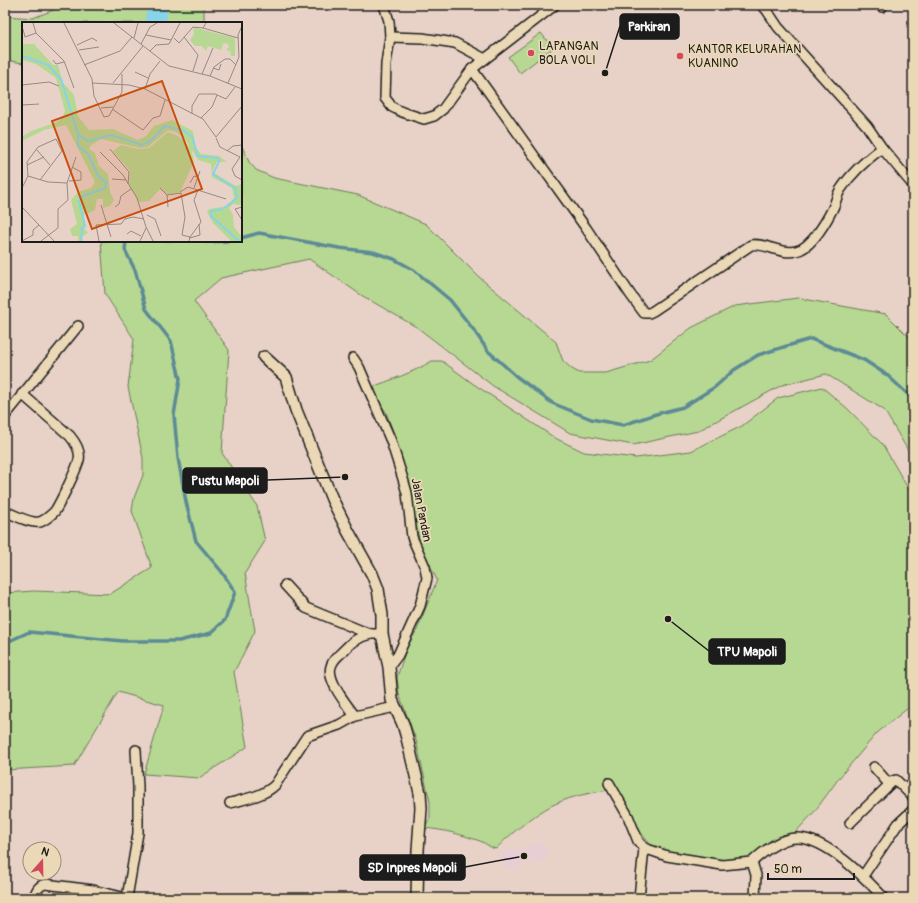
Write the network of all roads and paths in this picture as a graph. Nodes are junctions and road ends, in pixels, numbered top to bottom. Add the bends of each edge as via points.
1 (384, 5) edge
2 (555, 5) edge
3 (765, 6) edge
4 (390, 37) junction
5 (485, 58) junction
6 (472, 69) junction
7 (882, 148) junction
8 (913, 185) edge
9 (78, 326) dead end
10 (264, 357) dead end
11 (353, 358) dead end
12 (22, 394) junction
13 (5, 416) edge
14 (5, 511) edge
15 (285, 585) dead end
16 (376, 634) junction
17 (389, 667) junction
18 (395, 707) junction
19 (355, 716) junction
20 (136, 750) dead end
21 (874, 767) dead end
22 (609, 783) dead end
23 (889, 784) junction
24 (913, 797) edge
25 (230, 803) dead end
26 (913, 810) edge
27 (850, 823) dead end
28 (644, 848) junction
29 (752, 862) junction
30 (863, 876) junction
31 (34, 898) edge
32 (127, 898) edge
33 (417, 898) edge
34 (639, 898) edge
35 (755, 898) edge
36 (884, 898) edge

1 - 4 street
2 - 5 street
3 - 7 street via 778,27 867,126
4 - 5 street via 454,43
4 - 6 street via 385,98 392,108 402,112 424,119 434,116 443,109
5 - 6 street
6 - 7 street via 644,313 653,311 751,245 795,252 805,248 824,223 840,189 861,164
7 - 8 street
9 - 12 street
10 - 16 street via 286,377 296,410 332,499 372,574 378,589 382,615
11 - 17 street, Jalan Pandan via 391,441 404,479 412,537 425,566 427,578 420,606 398,654
12 - 13 street
12 - 14 street via 70,436 76,443 79,460 68,486 54,511 47,518 36,522
15 - 16 street via 306,608
16 - 17 street
16 - 19 street via 366,635 348,646 334,660 330,669 334,684
17 - 18 street
18 - 19 street
18 - 33 street via 403,724 420,793
19 - 25 street via 339,725 307,736 276,785 270,790
20 - 32 street via 138,833
21 - 23 street
22 - 28 street
23 - 24 street via 896,780
23 - 27 street
26 - 30 street via 898,824
28 - 29 street via 667,856 722,865
28 - 34 street
29 - 30 street via 782,841 802,838 826,846
29 - 35 street via 756,875
30 - 36 street
31 - 32 street via 36,890 45,884 93,890

